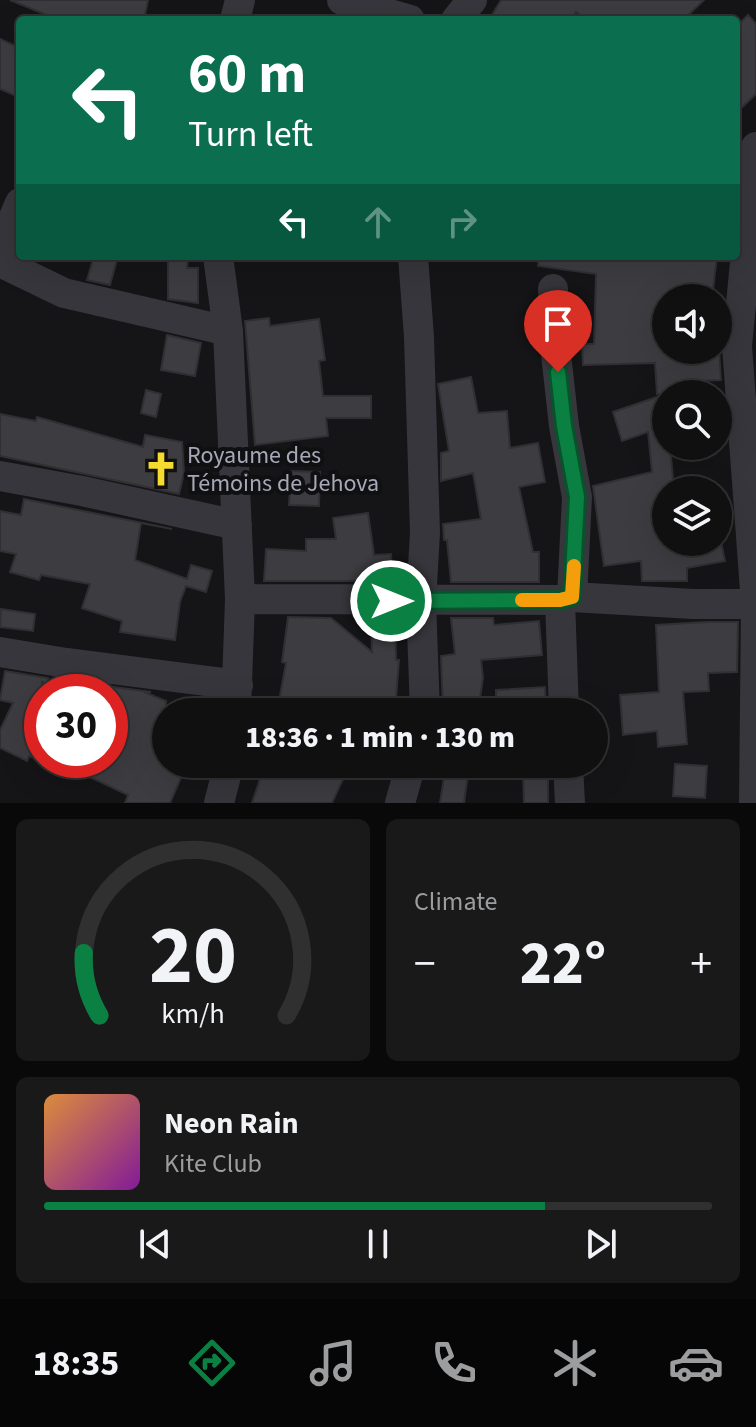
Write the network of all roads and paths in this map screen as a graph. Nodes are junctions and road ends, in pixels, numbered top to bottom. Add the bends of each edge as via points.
1 (342, 0) edge
2 (472, 0) edge
3 (396, 16) edge
4 (459, 16) edge
5 (756, 147) edge
6 (16, 212) edge
7 (0, 249) edge
8 (219, 260) edge
9 (413, 260) edge
10 (0, 262) edge
11 (553, 289) dead end
12 (228, 331) junction
13 (0, 476) edge
14 (237, 525) junction
15 (566, 598) junction
16 (240, 599) junction
17 (421, 601) junction
18 (756, 604) edge
19 (0, 652) edge
20 (237, 698) edge
21 (424, 698) edge
22 (564, 698) edge
23 (225, 778) edge
24 (407, 778) edge
25 (569, 778) edge
26 (219, 803) edge
27 (400, 803) edge
28 (570, 803) edge
29 (754, 803) edge

1 - 3 street
2 - 4 street
5 - 18 street via 737,346
6 - 7 street
8 - 12 street
9 - 17 street via 425,533
10 - 12 street via 64,293
11 - 15 street via 564,426 577,497
12 - 14 street
13 - 14 street
14 - 16 street
15 - 17 street
15 - 18 street
15 - 22 street
16 - 17 street
16 - 20 street
17 - 21 street
18 - 29 street
19 - 20 street
23 - 26 street
24 - 27 street
25 - 28 street

